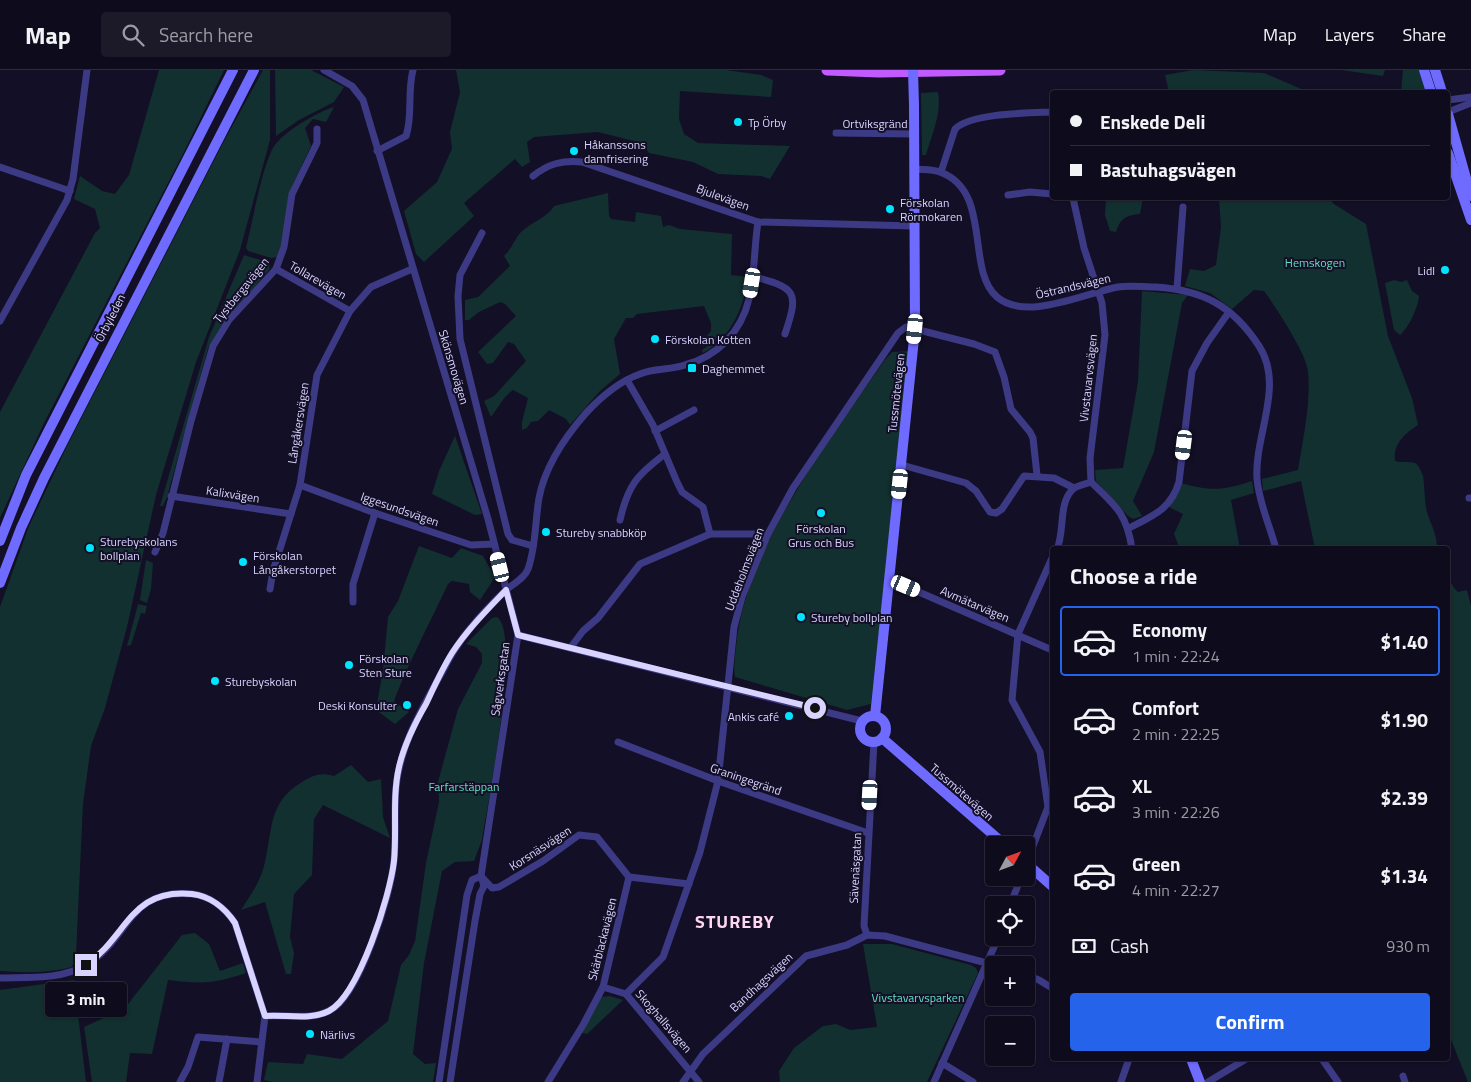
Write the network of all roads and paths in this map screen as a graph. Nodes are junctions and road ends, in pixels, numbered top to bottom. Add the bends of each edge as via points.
1 (87, 70) edge
2 (233, 70) edge
3 (254, 70) edge
4 (324, 70) edge
5 (413, 70) edge
6 (827, 70) edge
7 (913, 70) edge
8 (1000, 70) edge
9 (1424, 70) edge
10 (1435, 70) edge
11 (1430, 90) edge
12 (1441, 90) edge
13 (1471, 97) edge
14 (1450, 100) edge
15 (1471, 103) edge
16 (1050, 112) edge
17 (1450, 112) edge
18 (1450, 120) edge
19 (317, 129) dead end
20 (836, 134) dead end
21 (914, 134) junction
22 (377, 150) junction
23 (1450, 159) edge
24 (0, 167) edge
25 (914, 169) junction
26 (941, 172) junction
27 (533, 176) dead end
28 (70, 191) junction
29 (1050, 194) edge
30 (1008, 195) dead end
31 (1471, 196) edge
32 (1073, 200) edge
33 (1183, 207) dead end
34 (1471, 220) edge
35 (758, 222) junction
36 (914, 226) junction
37 (482, 233) dead end
38 (276, 269) junction
39 (412, 269) junction
40 (752, 276) junction
41 (1177, 288) junction
42 (1098, 292) junction
43 (350, 311) junction
44 (1229, 312) junction
45 (0, 321) edge
46 (915, 329) junction
47 (785, 334) dead end
48 (626, 380) junction
49 (694, 410) dead end
50 (655, 430) junction
51 (665, 454) junction
52 (902, 465) junction
53 (1037, 475) junction
54 (1091, 482) junction
55 (300, 485) junction
56 (1074, 488) junction
57 (171, 496) junction
58 (291, 514) junction
59 (375, 514) junction
60 (620, 520) dead end
61 (1129, 528) junction
62 (710, 534) junction
63 (768, 534) junction
64 (0, 540) edge
65 (494, 544) junction
66 (533, 546) junction
67 (1058, 546) edge
68 (1132, 546) edge
69 (1275, 546) edge
70 (155, 552) dead end
71 (1050, 562) edge
72 (889, 579) junction
73 (0, 583) edge
74 (270, 589) dead end
75 (506, 590) junction
76 (353, 602) dead end
77 (1018, 634) junction
78 (518, 635) junction
79 (571, 646) junction
80 (1050, 649) edge
81 (728, 686) junction
82 (875, 716) junction
83 (862, 721) junction
84 (878, 740) junction
85 (618, 742) dead end
86 (718, 781) junction
87 (1050, 805) edge
88 (868, 833) junction
89 (994, 836) edge
90 (1035, 842) edge
91 (1035, 872) edge
92 (481, 876) junction
93 (629, 877) junction
94 (689, 884) junction
95 (1050, 884) edge
96 (867, 936) junction
97 (985, 963) edge
98 (985, 974) edge
99 (0, 978) edge
100 (1035, 979) edge
101 (602, 987) junction
102 (1050, 987) edge
103 (626, 994) junction
104 (265, 1016) junction
105 (227, 1039) junction
106 (261, 1042) junction
107 (1128, 1061) edge
108 (1192, 1061) edge
109 (1243, 1061) edge
110 (1323, 1061) edge
111 (942, 1063) junction
112 (690, 1069) junction
113 (180, 1082) edge
114 (219, 1082) edge
115 (257, 1082) edge
116 (439, 1082) edge
117 (450, 1082) edge
118 (548, 1082) edge
119 (683, 1082) edge
120 (699, 1082) edge
121 (934, 1082) edge
122 (973, 1082) edge
123 (1120, 1082) edge
124 (1200, 1082) edge
125 (1208, 1082) edge
126 (1338, 1082) edge

1 - 28 street
2 - 64 main road, Örbyleden via 30,467
3 - 73 main road, Örbyleden via 44,478
4 - 22 street, Skönsmovägen via 358,92
5 - 22 street via 406,136
6 - 8 main road
7 - 21 main road, Tussmötevägen, bridge
9 - 11 main road
10 - 12 main road
13 - 14 street
15 - 17 street
16 - 26 street via 994,117 960,124 955,129
18 - 31 main road
19 - 38 street, Tystbergavägen via 317,143 292,194 284,247
20 - 21 street, Ortviksgränd
21 - 25 main road, Tussmötevägen
22 - 39 street, Skönsmovägen
23 - 34 main road
24 - 28 street
25 - 26 street
25 - 36 main road, Tussmötevägen
26 - 42 street, Östrandsvägen via 958,186 968,200 976,222 983,274 987,287 998,299 1018,307 1037,308
27 - 35 street, Bjulevägen via 550,164 582,162
28 - 45 street
29 - 30 street
32 - 42 street, Vivstavarvsvägen
33 - 41 street
35 - 36 street, Bjulevägen
35 - 40 street
36 - 46 main road, Tussmötevägen
37 - 66 street via 460,274 460,339 508,534 512,540
38 - 43 street, Tollarevägen
38 - 57 street, Tystbergavägen via 229,320 213,346
39 - 43 street, Långåkersvägen via 372,287
39 - 65 street, Skönsmovägen
40 - 47 street via 778,283 793,295 794,304
40 - 48 street via 749,299 737,330 719,349 686,365 654,370
41 - 42 street, Östrandsvägen via 1120,287
41 - 44 street, Östrandsvägen via 1207,297
42 - 54 street, Vivstavarvsvägen via 1105,335 1090,458
43 - 55 street, Långåkersvägen via 317,375
44 - 61 street via 1192,371 1179,482 1174,497 1169,504
44 - 69 street, Östrandsvägen via 1246,328 1264,354 1270,393 1258,452 1257,478
46 - 52 main road, Tussmötevägen
46 - 53 street via 995,352 1010,409 1033,438
46 - 63 street, Uddeholmsvägen via 906,327 898,332 793,488
48 - 50 street
48 - 66 street via 587,412 555,456 540,496
49 - 50 street
50 - 51 street
51 - 60 street via 638,477 626,496
51 - 62 street via 682,492 703,507
52 - 53 street via 966,483 990,512 996,513 1024,476
52 - 72 main road, Tussmötevägen
53 - 56 street via 1054,478
54 - 56 street
54 - 61 street via 1121,513
55 - 58 street, Långåkersvägen
55 - 59 street, Iggesundsvägen
56 - 67 street via 1067,498
57 - 58 street, Kalixvägen
57 - 70 street, Tystbergavägen
58 - 74 street, Långåkersvägen
59 - 65 street, Iggesundsvägen via 471,545
59 - 76 street via 353,584
61 - 68 street
62 - 63 street
62 - 79 street via 635,568 598,618
63 - 81 street, Uddeholmsvägen via 742,597 734,627
65 - 75 street, Skönsmovägen
66 - 75 street via 528,571
71 - 77 street
72 - 77 street, Avmätarvägen
72 - 82 main road, Tussmötevägen
75 - 78 street, Sågverksgatan
75 - 104 street via 477,620 452,654 418,718 402,757 396,784 390,887 352,988 337,1006 315,1016
77 - 80 street, Avmätarvägen
77 - 87 street via 1012,700 1040,752
78 - 79 street
78 - 92 street, Sågverksgatan
79 - 81 street
81 - 83 street
81 - 86 street, Uddeholmsvägen
82 - 83 main road
82 - 84 main road via 883,721 885,727
83 - 84 main road via 860,730 866,740
84 - 88 street, Sävenäsgatan
84 - 89 main road, Tussmötevägen
85 - 86 street, Graningegränd
86 - 88 street, Graningegränd
86 - 94 street, Uddeholmsvägen via 710,819
87 - 90 street
88 - 96 street, Sävenäsgatan via 864,926
91 - 95 main road
92 - 93 street, Korsnäsvägen via 492,888 499,887 579,835 589,835 597,837
92 - 116 street, Sågverksgatan via 472,880 467,895
92 - 117 street, Sågverksgatan via 484,886 475,921
93 - 94 street
93 - 101 street, Skärblackavägen
94 - 103 street, Uddeholmsvägen via 663,958
96 - 97 street, Bandhagsvägen via 885,936
96 - 112 street, Bandhagsvägen via 806,956 796,963
98 - 111 street
99 - 104 street via 70,973 94,960 140,907 157,896 171,893 198,895 211,900 235,923
100 - 102 street
101 - 103 street, Skoghallsvägen
101 - 118 street, Skärblackavägen via 583,1026
103 - 112 street, Skoghallsvägen
104 - 106 street
105 - 106 street
105 - 113 street via 198,1036
105 - 114 street
106 - 115 street
107 - 123 street
108 - 124 main road
109 - 125 street
110 - 126 street
111 - 121 street
111 - 122 street
112 - 119 street, Bandhagsvägen
112 - 120 street, Skoghallsvägen

